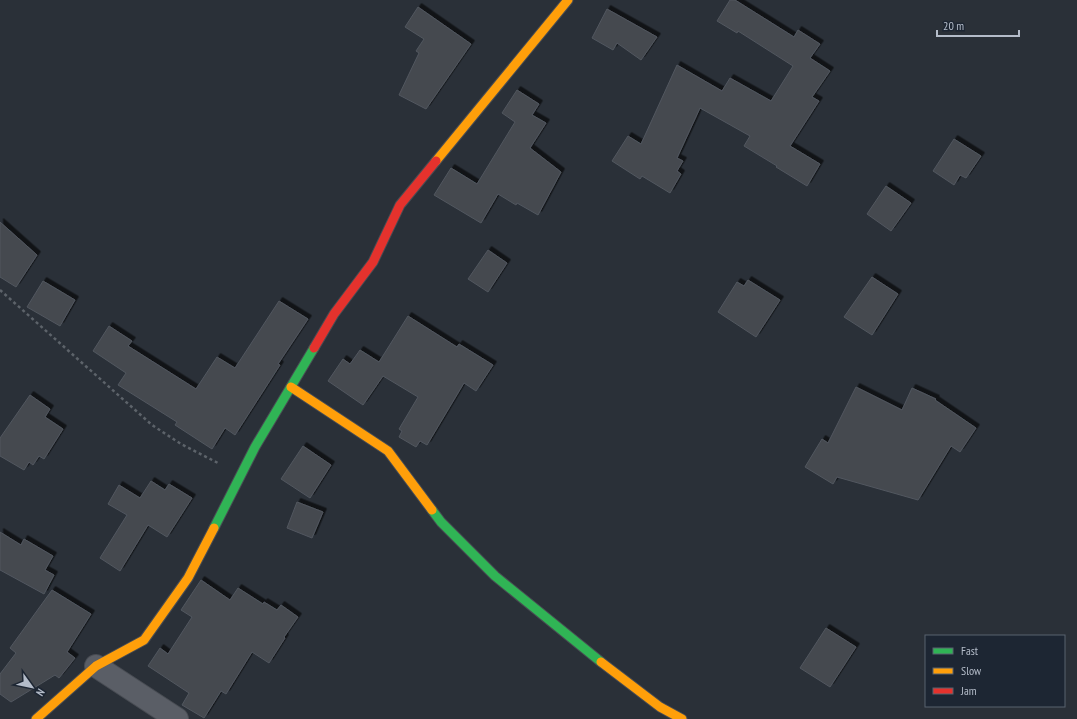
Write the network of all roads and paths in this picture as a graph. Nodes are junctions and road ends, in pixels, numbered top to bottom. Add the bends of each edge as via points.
1 (568, 0) edge
2 (0, 290) edge
3 (291, 387) junction
4 (255, 447) junction
5 (96, 666) junction
6 (36, 719) edge
7 (177, 719) edge
8 (682, 719) edge

1 - 3 street via 400,205 373,262 334,314
2 - 4 path via 152,425 180,444 218,463
3 - 4 street
3 - 8 street via 388,451 441,522 495,576 660,707
4 - 5 street via 188,578 149,634 144,640
5 - 6 street
5 - 7 street

